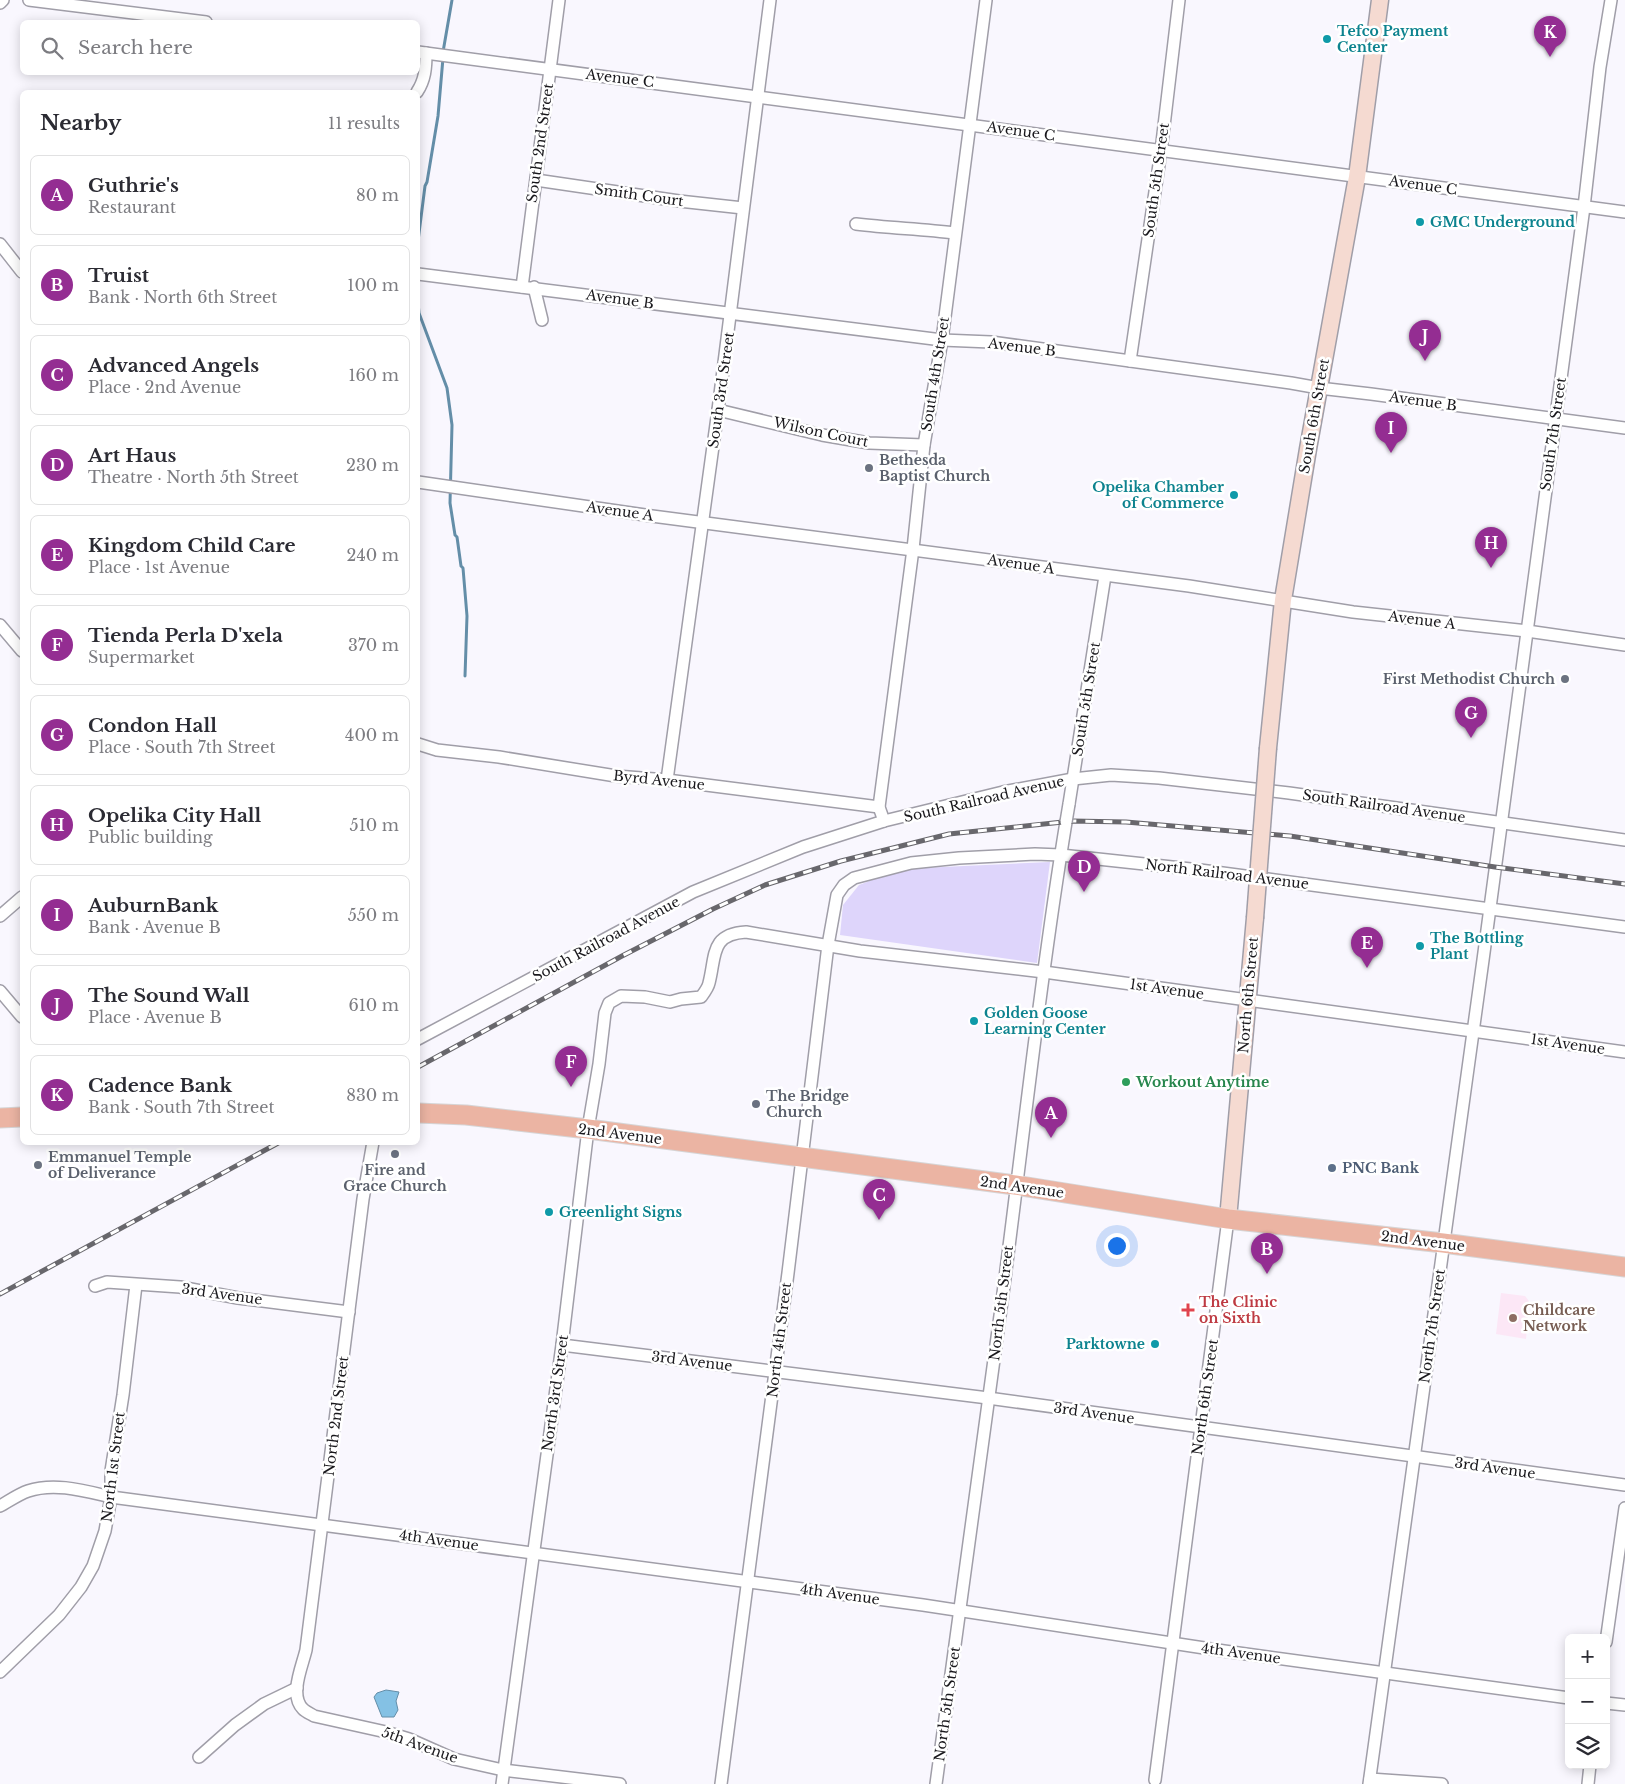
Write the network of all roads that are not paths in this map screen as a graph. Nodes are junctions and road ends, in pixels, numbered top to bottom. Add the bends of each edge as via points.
1 (3, 0) edge
2 (29, 0) edge
3 (559, 0) edge
4 (770, 0) edge
5 (986, 0) edge
6 (1179, 0) edge
7 (1380, 0) edge
8 (1611, 0) edge
9 (0, 3) edge
10 (190, 20) edge
11 (422, 53) edge
12 (550, 69) junction
13 (418, 90) edge
14 (758, 96) junction
15 (969, 124) junction
16 (1161, 151) junction
17 (1357, 177) junction
18 (536, 180) junction
19 (1584, 207) junction
20 (743, 208) junction
21 (1625, 212) edge
22 (856, 224) dead end
23 (955, 233) junction
24 (0, 244) edge
25 (20, 269) edge
26 (420, 274) edge
27 (528, 287) junction
28 (730, 314) junction
29 (542, 320) dead end
30 (942, 340) junction
31 (1130, 361) junction
32 (1318, 388) junction
33 (718, 410) junction
34 (1554, 419) junction
35 (1625, 428) edge
36 (924, 445) junction
37 (420, 482) edge
38 (703, 521) junction
39 (913, 549) junction
40 (1105, 576) junction
41 (1283, 600) junction
42 (0, 626) edge
43 (1527, 631) junction
44 (1625, 645) edge
45 (20, 649) edge
46 (421, 746) edge
47 (1073, 778) junction
48 (667, 780) junction
49 (879, 807) junction
50 (884, 821) junction
51 (1066, 822) joint
52 (1501, 823) junction
53 (1262, 834) joint
54 (1625, 840) edge
55 (1062, 851) junction
56 (1495, 868) joint
57 (837, 895) joint
58 (20, 899) edge
59 (1489, 908) junction
60 (0, 916) edge
61 (1625, 927) edge
62 (828, 945) junction
63 (1044, 972) junction
64 (0, 991) edge
65 (1247, 1001) junction
66 (609, 1003) joint
67 (20, 1015) edge
68 (1473, 1031) junction
69 (420, 1038) edge
70 (1625, 1052) edge
71 (420, 1113) edge
72 (20, 1117) edge
73 (0, 1118) edge
74 (588, 1129) junction
75 (372, 1145) edge
76 (802, 1157) junction
77 (1016, 1185) junction
78 (1228, 1219) junction
79 (1443, 1243) junction
80 (1625, 1267) edge
81 (136, 1285) junction
82 (95, 1286) dead end
83 (349, 1312) junction
84 (562, 1345) junction
85 (775, 1371) junction
86 (988, 1398) junction
87 (1201, 1428) junction
88 (1414, 1457) junction
89 (1625, 1486) edge
90 (111, 1497) junction
91 (0, 1506) edge
92 (1625, 1508) edge
93 (323, 1526) junction
94 (533, 1554) junction
95 (748, 1582) junction
96 (959, 1611) junction
97 (1607, 1634) edge
98 (1174, 1644) junction
99 (0, 1672) edge
100 (1384, 1673) junction
101 (297, 1688) junction
102 (1565, 1697) edge
103 (1610, 1703) edge
104 (1625, 1705) edge
105 (199, 1757) dead end
106 (1590, 1769) edge
107 (504, 1770) junction
108 (1155, 1780) dead end
109 (1369, 1781) edge
110 (502, 1784) edge
111 (620, 1784) edge
112 (721, 1784) edge
113 (936, 1784) edge
114 (1442, 1784) edge
115 (1588, 1784) edge

1 - 9 street
2 - 10 street
3 - 12 street, South 2nd Street
4 - 14 street, South 3rd Street
5 - 15 street, South 4th Street
6 - 16 street, South 5th Street
7 - 17 street, South 6th Street
8 - 19 street, South 7th Street
11 - 12 street, Avenue C
11 - 13 street via 426,72
12 - 14 street, Avenue C
12 - 18 street, South 2nd Street
14 - 15 street, Avenue C
14 - 20 street, South 3rd Street
15 - 16 street, Avenue C
15 - 23 street, South 4th Street
16 - 17 street, Avenue C
16 - 31 street, South 5th Street
17 - 19 street, Avenue C
17 - 32 street, South 6th Street
18 - 20 street, Smith Court
18 - 27 street, South 2nd Street
19 - 21 street, Avenue C
19 - 34 street, South 7th Street
20 - 28 street, South 3rd Street
22 - 23 street
23 - 30 street, South 4th Street
24 - 25 street
26 - 27 street, Avenue B
27 - 28 street, Avenue B
27 - 29 street, South 2nd Street
28 - 30 street, Avenue B
28 - 33 street, South 3rd Street
30 - 31 street, Avenue B via 992,342
30 - 36 street, South 4th Street
31 - 32 street, Avenue B
32 - 34 street, Avenue B
32 - 41 street, South 6th Street
33 - 36 street, Wilson Court via 869,443
33 - 38 street, South 3rd Street
34 - 35 street, Avenue B
34 - 43 street, South 7th Street
36 - 39 street, South 4th Street
37 - 38 street, Avenue A
38 - 39 street, Avenue A
38 - 48 street, South 3rd Street
39 - 40 street, Avenue A
39 - 49 street, South 4th Street
40 - 41 street, Avenue A
40 - 47 street, South 5th Street
41 - 43 street, Avenue A via 1353,612
41 - 53 street, South 6th Street, bridge
42 - 45 street
43 - 44 street, Avenue A
43 - 52 street, South 7th Street
46 - 48 street, Byrd Avenue via 616,776
47 - 50 street, South Railroad Avenue
47 - 51 street, South 5th Street, bridge
47 - 52 street, South Railroad Avenue via 1111,775 1159,778
48 - 49 street, Byrd Avenue
49 - 50 street
50 - 69 street, South Railroad Avenue via 803,847 693,892
51 - 55 street, North 5th Street
52 - 54 street, South Railroad Avenue
52 - 56 street, South 7th Street
53 - 65 street, North 6th Street, bridge
55 - 57 street, North Railroad Avenue via 911,863 854,878
55 - 59 street, North Railroad Avenue
55 - 63 street, North 5th Street
56 - 59 street, North 7th Street
57 - 62 street, North 4th Street
58 - 60 street
59 - 61 street, North Railroad Avenue
59 - 68 street, North 7th Street
62 - 63 street, 1st Avenue
62 - 66 street, 1st Avenue via 746,932 734,933 722,939 715,950 708,986 701,997 670,1002 621,996
62 - 76 street, North 4th Street
63 - 65 street, 1st Avenue
63 - 77 street, North 5th Street
64 - 67 street
65 - 68 street, 1st Avenue
65 - 78 street, North 6th Street
66 - 74 street, North 3rd Street
68 - 70 street, 1st Avenue
68 - 79 street, North 7th Street
71 - 74 main road, 2nd Avenue
72 - 73 main road
74 - 76 main road, 2nd Avenue
74 - 84 street, North 3rd Street
75 - 83 street, North 2nd Street
76 - 77 main road, 2nd Avenue
76 - 85 street, North 4th Street
77 - 78 main road, 2nd Avenue
77 - 86 street, North 5th Street
78 - 79 main road, 2nd Avenue
78 - 87 street, North 6th Street
79 - 80 main road, 2nd Avenue
79 - 88 street, North 7th Street
81 - 82 street, 3rd Avenue via 107,1282
81 - 83 street, 3rd Avenue via 180,1287
81 - 90 street, North 1st Street via 111,1471
83 - 93 street, North 2nd Street
84 - 85 street, 3rd Avenue
84 - 94 street, North 3rd Street
85 - 86 street, 3rd Avenue
85 - 95 street, North 4th Street
86 - 87 street, 3rd Avenue
86 - 96 street, North 5th Street
87 - 88 street, 3rd Avenue
87 - 98 street, North 6th Street
88 - 89 street, 3rd Avenue
88 - 100 street, North 7th Street
90 - 91 street, 4th Avenue via 74,1489 39,1489 28,1491
90 - 93 street, 4th Avenue
90 - 99 street, North 1st Street via 105,1531 93,1566 81,1587 59,1615
92 - 97 street
93 - 94 street, 4th Avenue
93 - 101 street, North 2nd Street via 306,1650
94 - 95 street, 4th Avenue
94 - 107 street, North 3rd Street
95 - 96 street, 4th Avenue
95 - 112 street, North 4th Street
96 - 98 street, 4th Avenue
96 - 113 street, North 5th Street
98 - 100 street, 4th Avenue
98 - 108 street, North 6th Street
100 - 102 street, 4th Avenue
100 - 109 street, North 7th Street
101 - 105 street via 264,1704
101 - 107 street, 5th Avenue via 298,1701 314,1716 386,1732 454,1759
103 - 104 street
106 - 115 street
107 - 110 street, North 3rd Street
107 - 111 street, 5th Avenue
109 - 114 street

